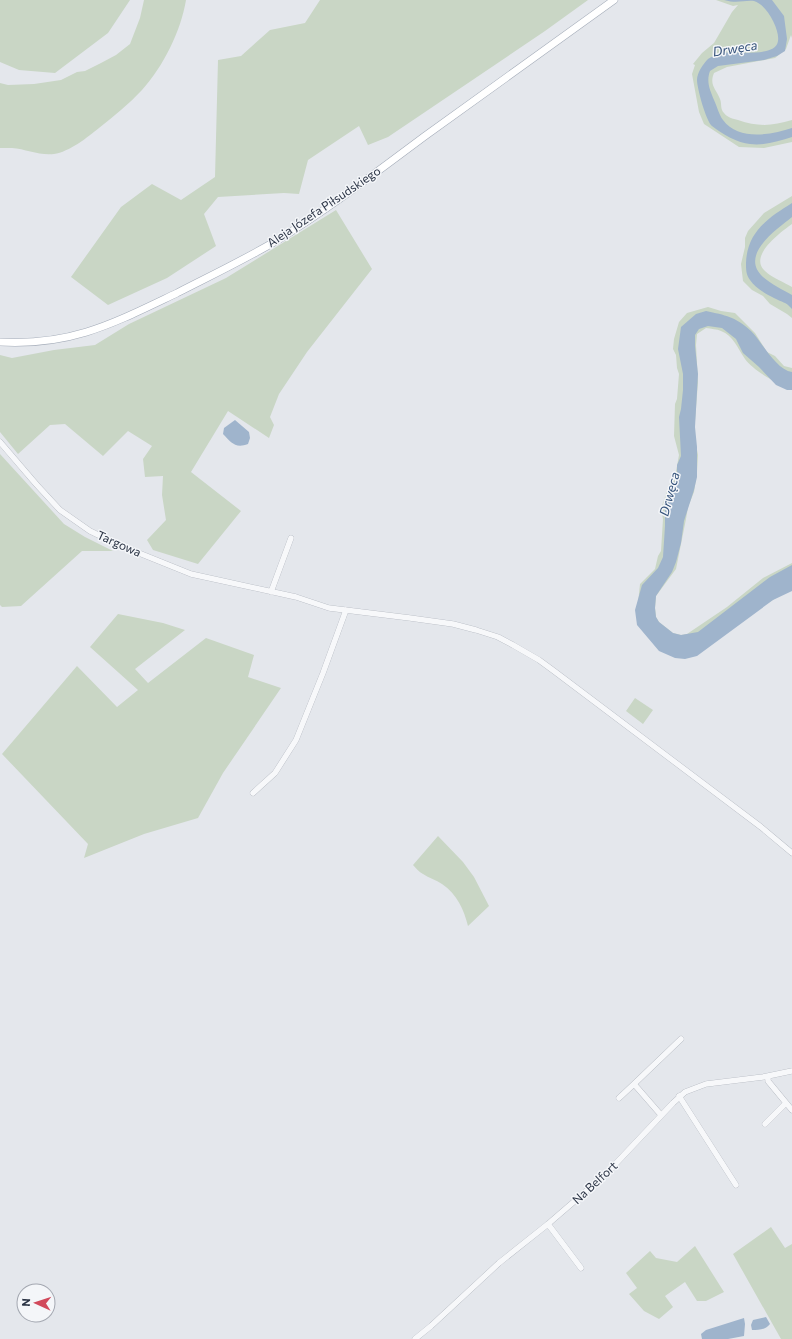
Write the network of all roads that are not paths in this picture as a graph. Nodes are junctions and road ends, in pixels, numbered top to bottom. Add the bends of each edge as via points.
1 (614, 0) edge
2 (0, 342) edge
3 (0, 442) edge
4 (291, 538) dead end
5 (271, 592) junction
6 (346, 610) junction
7 (253, 793) dead end
8 (792, 853) edge
9 (681, 1039) dead end
10 (792, 1071) edge
11 (768, 1076) junction
12 (634, 1084) junction
13 (679, 1096) junction
14 (619, 1098) dead end
15 (786, 1103) junction
16 (792, 1110) edge
17 (661, 1115) junction
18 (765, 1124) dead end
19 (736, 1185) dead end
20 (548, 1224) junction
21 (581, 1268) dead end
22 (415, 1339) edge

1 - 2 main road, Aleja Józefa Piłsudskiego via 317,214 257,252 95,330 44,341
3 - 5 street, Targowa via 47,497 75,521 104,539 191,574
4 - 5 street
5 - 6 street, Targowa via 329,608
6 - 7 street via 296,740 275,772
6 - 8 street, Targowa via 453,624 498,638 525,651 761,827
9 - 12 street
10 - 11 street, Na Belfort
11 - 13 street, Na Belfort via 706,1084
11 - 15 street via 768,1081
12 - 14 street
12 - 17 street
13 - 17 street, Na Belfort
13 - 19 street
15 - 16 street
15 - 18 street
17 - 20 street, Na Belfort via 606,1174
20 - 21 street
20 - 22 street, Na Belfort via 499,1263

